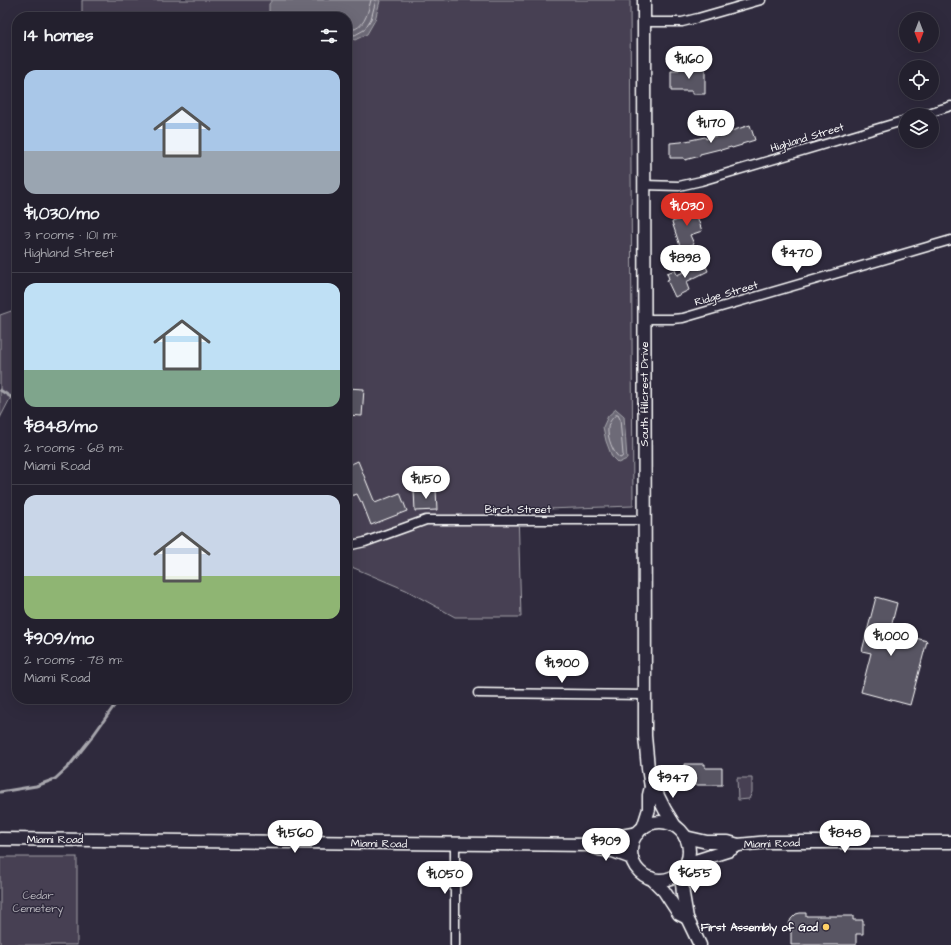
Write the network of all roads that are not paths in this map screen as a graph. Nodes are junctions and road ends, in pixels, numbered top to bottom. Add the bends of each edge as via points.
1 (644, 0) edge
2 (761, 0) edge
3 (644, 22) junction
4 (951, 106) edge
5 (939, 110) edge
6 (899, 122) edge
7 (644, 185) junction
8 (951, 240) edge
9 (645, 319) junction
10 (644, 520) junction
11 (352, 545) edge
12 (478, 693) dead end
13 (646, 695) junction
14 (652, 787) junction
15 (675, 826) junction
16 (641, 831) junction
17 (686, 837) junction
18 (0, 839) edge
19 (951, 842) edge
20 (455, 844) junction
21 (590, 845) junction
22 (738, 845) junction
23 (632, 858) junction
24 (684, 868) junction
25 (651, 878) junction
26 (687, 918) junction
27 (455, 945) edge
28 (700, 945) edge

1 - 3 street, South Hillcrest Drive
2 - 3 street via 682,22
3 - 7 street, South Hillcrest Drive
4 - 5 street
6 - 7 street, Highland Street via 679,186
7 - 9 street, South Hillcrest Drive
8 - 9 street, Ridge Street via 683,318
9 - 10 street, South Hillcrest Drive
10 - 11 street, Birch Street via 426,520
10 - 13 street, South Hillcrest Drive
12 - 13 street
13 - 14 street, South Hillcrest Drive via 646,754
14 - 15 street, South Hillcrest Drive
14 - 16 street, South Hillcrest Drive via 649,809
15 - 16 street via 659,822
15 - 17 street
16 - 21 street, Miami Road via 599,840
16 - 23 street via 633,841
17 - 22 street, Miami Road
17 - 24 street via 689,855
18 - 20 street, Miami Road
19 - 22 street, Miami Road via 769,842
20 - 21 street, Miami Road
20 - 27 street
21 - 23 street, Miami Road
22 - 24 street, Miami Road
23 - 25 street via 636,867
24 - 25 street via 664,880
24 - 26 street via 683,894
25 - 26 street via 664,891 679,914
26 - 28 street

